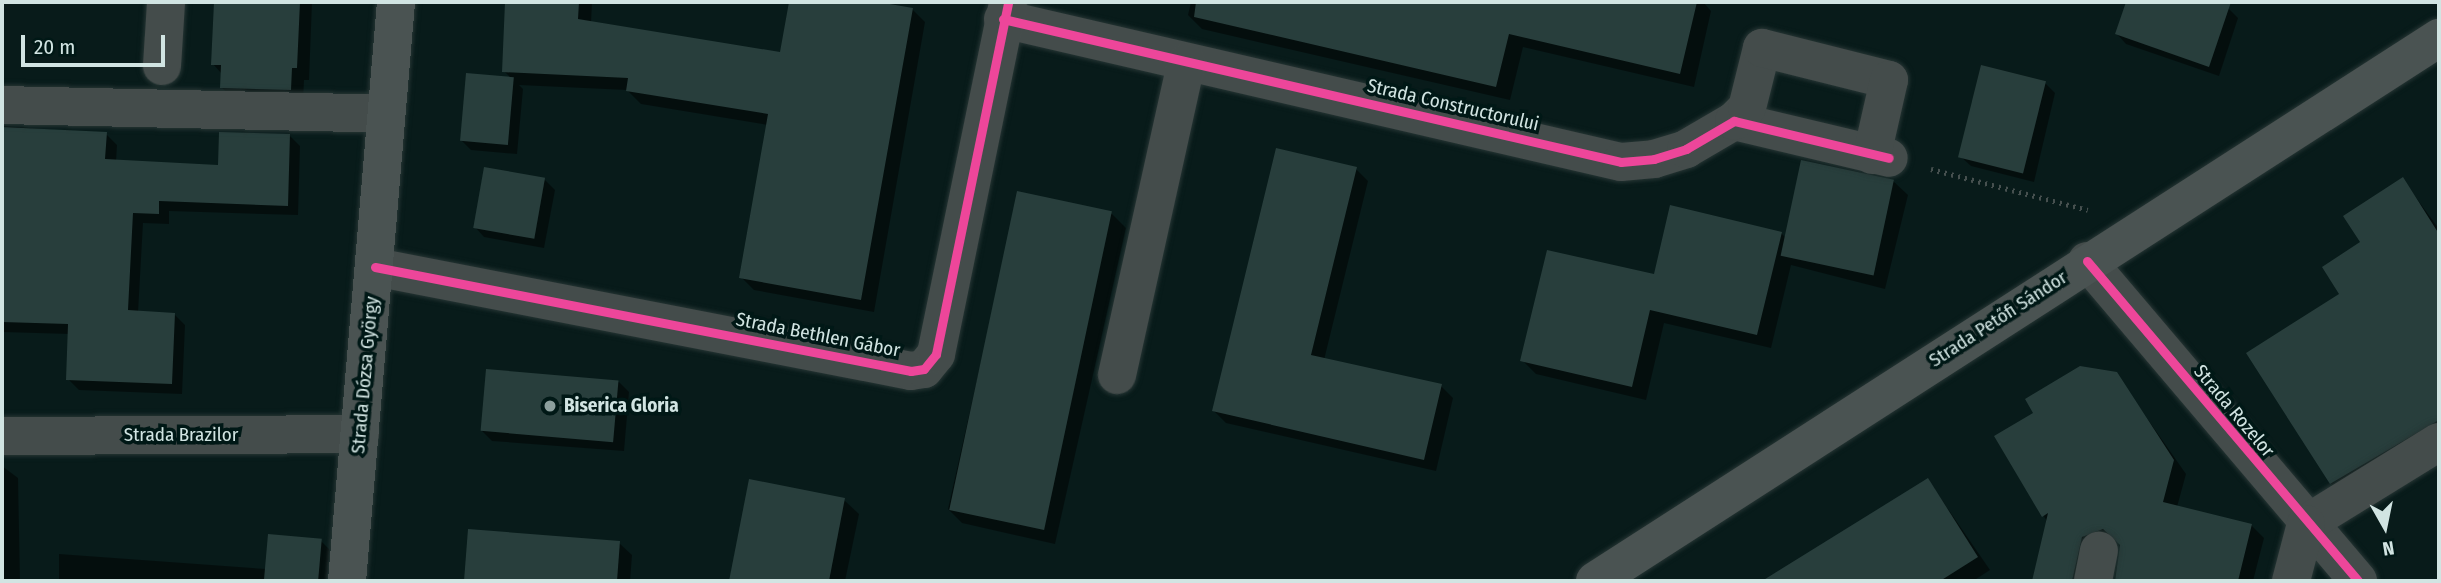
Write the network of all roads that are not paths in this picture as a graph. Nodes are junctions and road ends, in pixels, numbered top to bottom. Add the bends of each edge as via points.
1 (166, 2) edge
2 (397, 2) edge
3 (1005, 10) edge
4 (2439, 38) edge
5 (1186, 63) junction
6 (162, 66) dead end
7 (2, 105) edge
8 (385, 114) junction
9 (1734, 121) junction
10 (2087, 261) junction
11 (375, 267) junction
12 (1117, 375) dead end
13 (360, 434) junction
14 (2, 436) edge
15 (2439, 442) edge
16 (2306, 524) junction
17 (347, 581) edge
18 (1595, 581) edge
19 (2291, 581) edge
20 (2358, 581) edge

1 - 6 street
2 - 8 main road, Strada Dózsa György
3 - 5 street, Strada Constructorului
3 - 11 street, Strada Bethlen Gábor via 936,354 924,369 911,371
4 - 10 main road, Strada Petőfi Sándor
5 - 9 street, Strada Constructorului via 1621,162 1654,159 1686,149
5 - 12 street
7 - 8 street
8 - 11 main road, Strada Dózsa György
9 - 9 street via 1881,157 1889,80 1762,48 1747,108
10 - 16 street, Strada Rozelor
10 - 18 main road, Strada Petőfi Sándor
11 - 13 main road, Strada Dózsa György
13 - 14 street, Strada Brazilor
13 - 17 main road, Strada Dózsa György
15 - 16 street
16 - 19 street
16 - 20 street, Strada Rozelor

